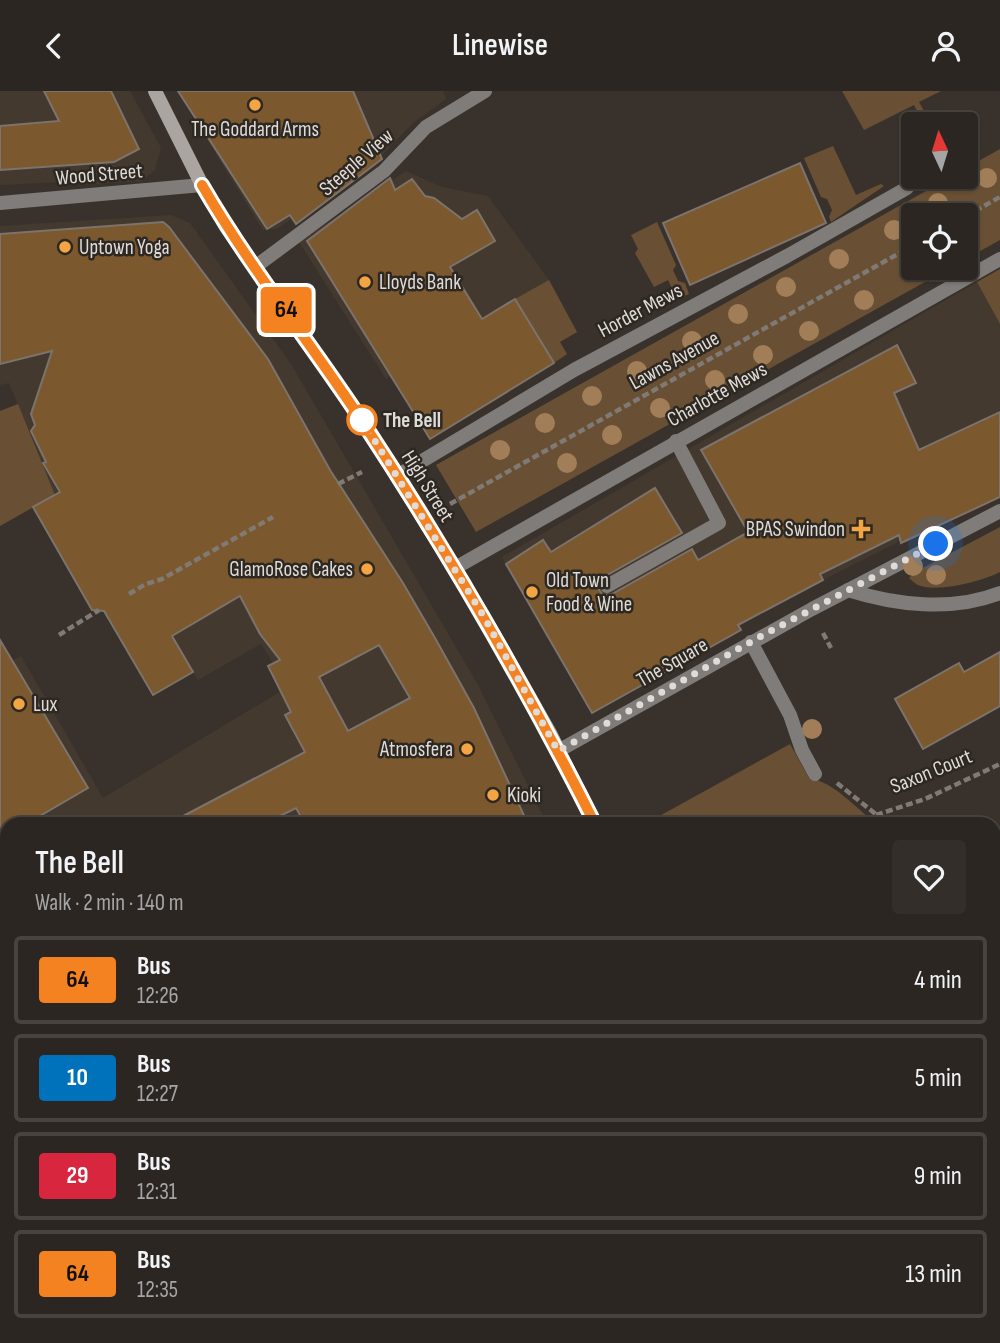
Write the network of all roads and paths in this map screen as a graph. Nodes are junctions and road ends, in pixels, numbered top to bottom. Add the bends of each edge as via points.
1 (155, 91) edge
2 (485, 91) edge
3 (202, 185) junction
4 (905, 189) edge
5 (1000, 197) edge
6 (0, 203) edge
7 (978, 209) edge
8 (901, 252) edge
9 (1000, 259) edge
10 (255, 267) junction
11 (676, 441) junction
12 (397, 476) junction
13 (450, 504) dead end
14 (1000, 511) edge
15 (273, 517) dead end
16 (455, 568) junction
17 (607, 586) dead end
18 (848, 590) junction
19 (1000, 593) edge
20 (129, 594) dead end
21 (99, 610) dead end
22 (59, 635) dead end
23 (751, 642) junction
24 (558, 751) junction
25 (1000, 764) edge
26 (815, 774) dead end
27 (833, 780) dead end
28 (876, 815) junction
29 (591, 817) edge
30 (879, 817) edge

1 - 3 main road, High Street
2 - 10 street, Steeple View via 426,127 384,171
3 - 6 street, Wood Street
3 - 10 main road, High Street
4 - 12 street, Horder Mews via 574,370
5 - 7 path
8 - 13 path, Lawns Avenue
9 - 11 street, Charlotte Mews
10 - 12 main road, High Street
11 - 16 street, Charlotte Mews
11 - 17 street via 719,523
12 - 16 main road, High Street
14 - 18 street, The Square
15 - 20 path
16 - 24 main road, High Street
18 - 19 street via 877,599 931,604
18 - 23 street, The Square
21 - 22 path
23 - 24 street, The Square
23 - 26 street
24 - 29 main road, High Street
25 - 28 path, Saxon Court via 925,799
27 - 28 path
28 - 30 path

